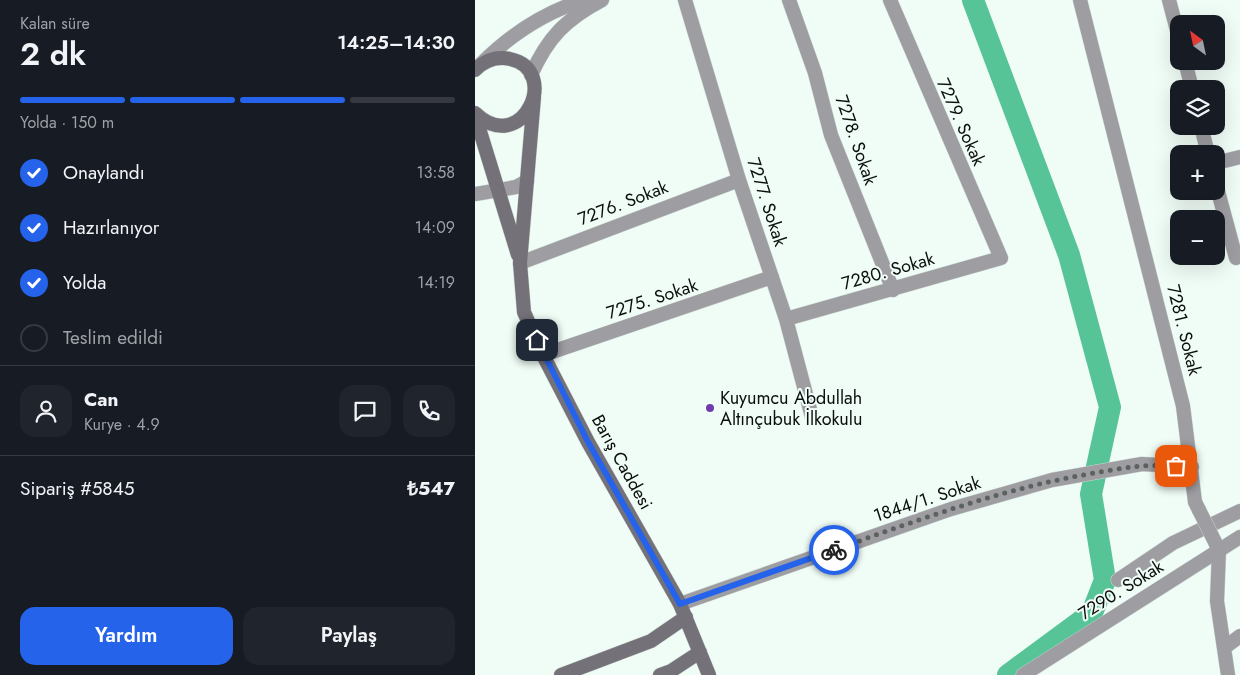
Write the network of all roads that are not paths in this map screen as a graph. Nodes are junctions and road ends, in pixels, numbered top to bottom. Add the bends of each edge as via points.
1 (584, 0) edge
2 (602, 0) edge
3 (685, 0) edge
4 (789, 0) edge
5 (890, 0) edge
6 (1080, 0) edge
7 (1169, 0) edge
8 (1173, 15) edge
9 (478, 67) edge
10 (531, 75) junction
11 (534, 97) junction
12 (475, 114) edge
13 (1240, 156) edge
14 (1225, 160) edge
15 (739, 180) junction
16 (527, 181) junction
17 (497, 189) junction
18 (475, 194) edge
19 (1220, 200) edge
20 (1001, 258) joint
21 (1236, 258) dead end
22 (520, 263) junction
23 (772, 277) junction
24 (893, 290) junction
25 (787, 319) junction
26 (543, 355) junction
27 (812, 417) dead end
28 (1192, 467) junction
29 (1240, 511) edge
30 (1240, 537) edge
31 (1218, 547) junction
32 (1118, 580) dead end
33 (683, 611) junction
34 (1240, 636) edge
35 (1224, 648) junction
36 (700, 652) junction
37 (561, 675) edge
38 (661, 675) edge
39 (709, 675) edge
40 (1023, 675) edge
41 (1228, 675) edge

1 - 9 street via 540,20 504,42
2 - 10 street via 579,12 557,30
3 - 15 street, 7277. Sokak
4 - 24 street, 7278. Sokak via 815,73 831,135
5 - 20 street, 7279. Sokak
6 - 28 street, 7281. Sokak via 1183,406
7 - 8 street
9 - 10 main road via 502,57 523,66
10 - 11 main road
11 - 12 main road via 523,117 513,123 491,124
11 - 16 main road
12 - 17 main road
13 - 14 street
15 - 22 street, 7276. Sokak
15 - 23 street, 7277. Sokak
16 - 17 street via 516,188
16 - 22 main road
17 - 18 street
17 - 22 main road
19 - 21 street
20 - 24 street, 7280. Sokak
22 - 26 main road, Barış Caddesi via 524,312
23 - 25 street, 7277. Sokak
23 - 26 street, 7275. Sokak
24 - 25 street, 7280. Sokak
25 - 27 street, 7277. Sokak
26 - 33 main road, Barış Caddesi
28 - 31 street, 7281. Sokak, bridge via 1195,502
28 - 33 street, 1844/1. Sokak via 1142,464 1052,480 951,509
29 - 32 street via 1173,543
30 - 31 street, 7290. Sokak
31 - 35 street via 1217,601
31 - 40 street, 7290. Sokak
33 - 36 main road, Barış Caddesi
33 - 37 main road via 651,641
34 - 35 street
35 - 41 street
36 - 38 main road
36 - 39 main road, Barış Caddesi

